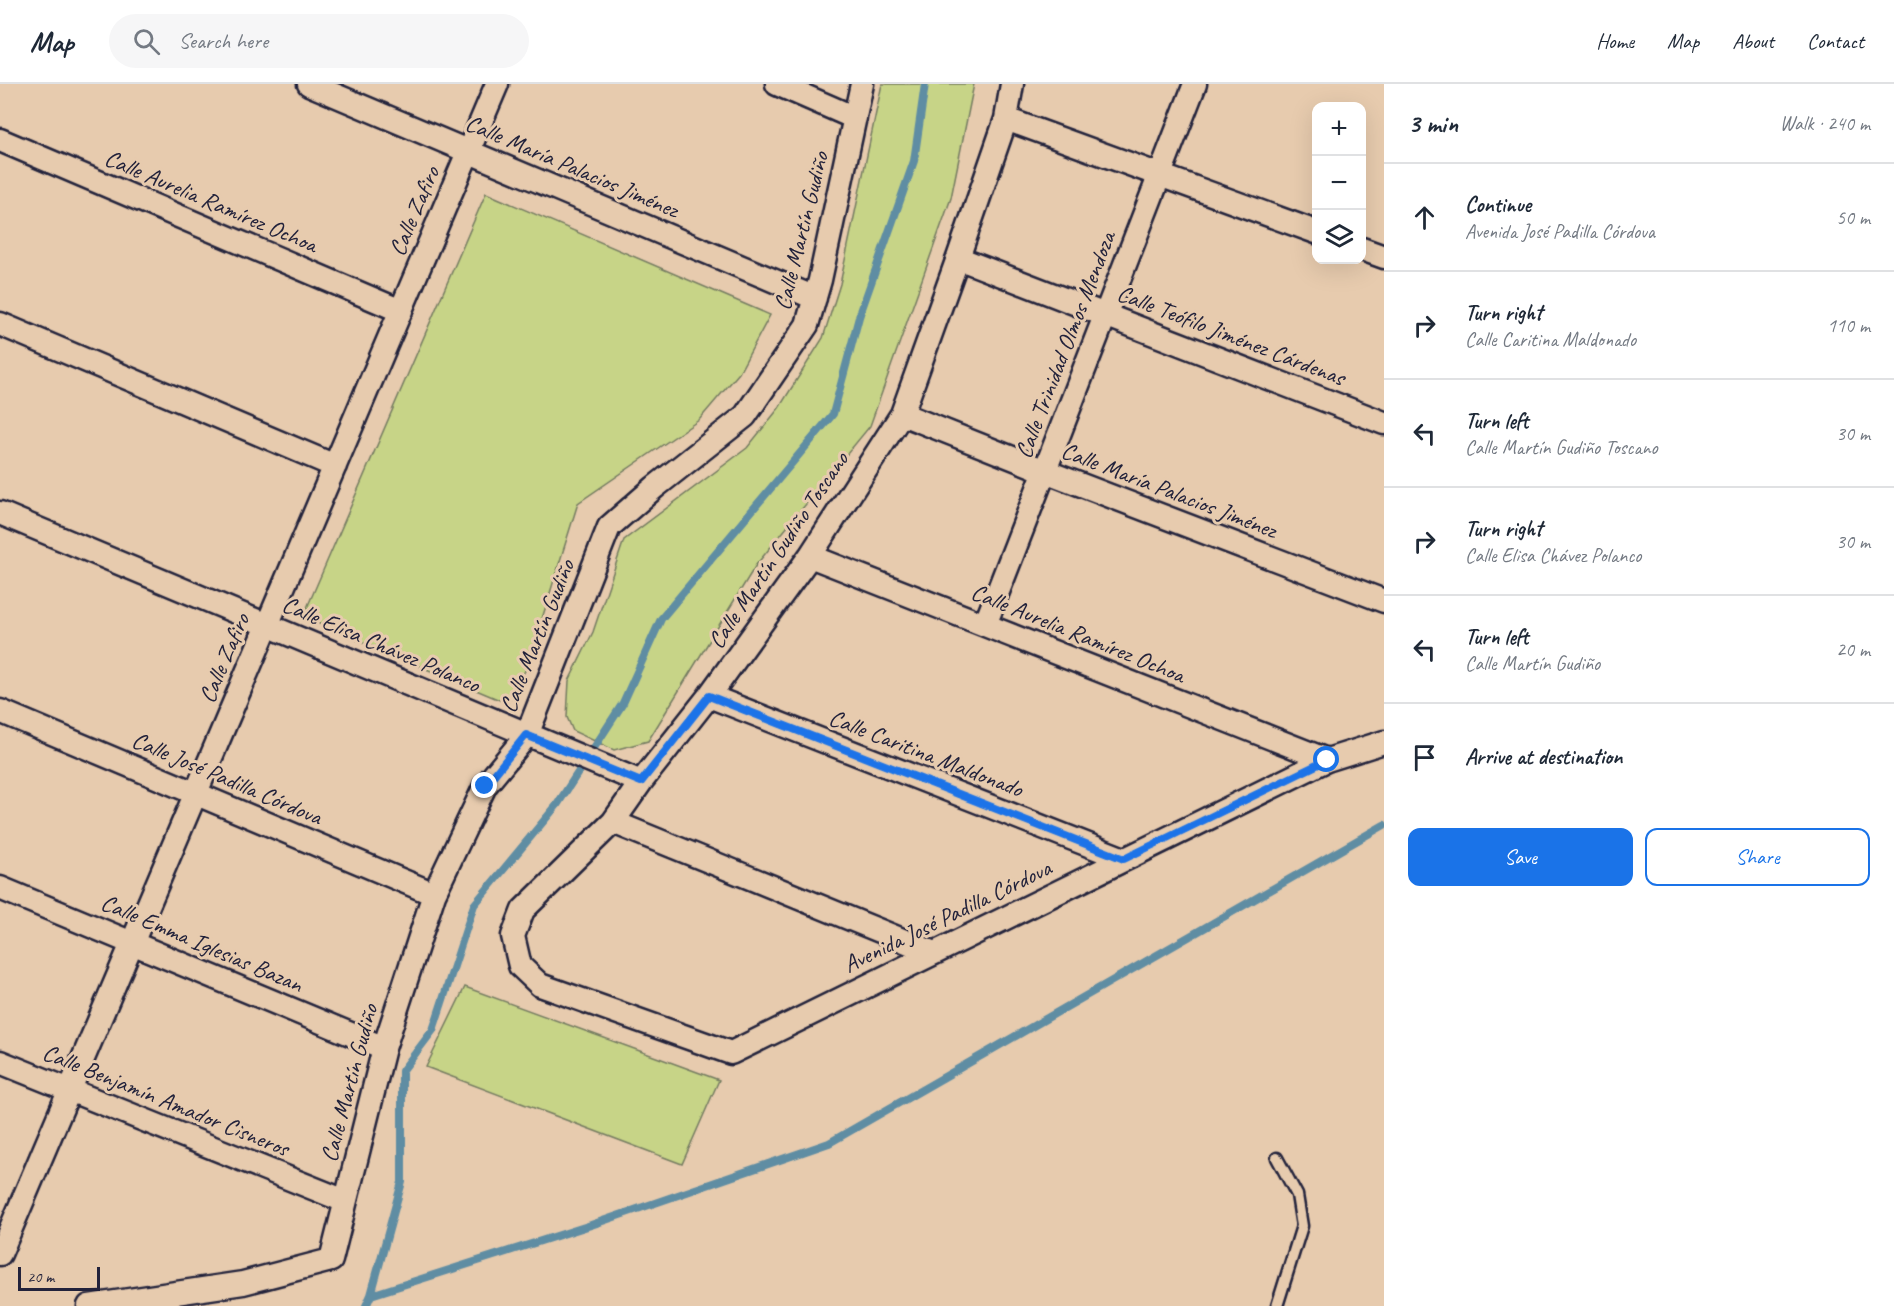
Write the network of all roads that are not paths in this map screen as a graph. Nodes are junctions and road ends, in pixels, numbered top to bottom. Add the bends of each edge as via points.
1 (309, 84) edge
2 (497, 84) edge
3 (777, 84) edge
4 (862, 84) edge
5 (1012, 84) edge
6 (1195, 84) edge
7 (855, 118) junction
8 (1006, 119) junction
9 (0, 140) edge
10 (469, 152) junction
11 (1160, 175) junction
12 (1312, 230) edge
13 (1366, 250) edge
14 (1384, 257) edge
15 (958, 258) junction
16 (815, 298) junction
17 (401, 311) junction
18 (1105, 315) junction
19 (0, 324) edge
20 (902, 414) junction
21 (1384, 423) edge
22 (335, 466) junction
23 (1045, 471) junction
24 (0, 513) edge
25 (810, 556) junction
26 (1384, 602) edge
27 (985, 625) junction
28 (267, 626) junction
29 (709, 696) junction
30 (0, 711) edge
31 (526, 735) junction
32 (1384, 742) edge
33 (1327, 760) junction
34 (641, 782) junction
35 (196, 794) junction
36 (613, 822) junction
37 (1124, 859) junction
38 (0, 888) edge
39 (434, 894) junction
40 (132, 943) junction
41 (934, 953) junction
42 (384, 1048) junction
43 (731, 1053) joint
44 (0, 1062) edge
45 (69, 1090) junction
46 (1277, 1158) dead end
47 (345, 1201) junction
48 (0, 1254) edge
49 (89, 1306) edge
50 (1277, 1306) edge

1 - 10 street, Calle María Palacios Jiménez
2 - 10 street, Calle Zafiro
3 - 7 street
4 - 7 street, Calle Martín Gudiño
5 - 8 street, Calle Martín Gudiño Toscano
6 - 11 street, Calle Trinidad Olmos Mendoza
7 - 16 street, Calle Martín Gudiño
8 - 11 street
8 - 15 street, Calle Martín Gudiño Toscano
9 - 17 street, Calle Aurelia Ramírez Ochoa
10 - 16 street, Calle María Palacios Jiménez
10 - 17 street, Calle Zafiro
11 - 12 street
11 - 18 street, Calle Trinidad Olmos Mendoza
13 - 14 street
15 - 18 street, Calle Teófilo Jiménez Cárdenas
15 - 20 street, Calle Martín Gudiño Toscano
16 - 31 street, Calle Martín Gudiño via 807,325 745,416 609,527
17 - 22 street, Calle Zafiro
18 - 21 street, Calle Teófilo Jiménez Cárdenas
18 - 23 street, Calle Trinidad Olmos Mendoza
19 - 22 street
20 - 23 street, Calle María Palacios Jiménez
20 - 25 street, Calle Martín Gudiño Toscano
22 - 28 street, Calle Zafiro
23 - 26 street, Calle María Palacios Jiménez
23 - 27 street, Calle Trinidad Olmos Mendoza
24 - 28 street, Calle Elisa Chávez Polanco
25 - 27 street, Calle Aurelia Ramírez Ochoa
25 - 29 street, Calle Martín Gudiño Toscano
27 - 33 street, Calle Aurelia Ramírez Ochoa
28 - 31 street, Calle Elisa Chávez Polanco
28 - 35 street, Calle Zafiro
29 - 34 street, Calle Martín Gudiño Toscano
29 - 37 street, Calle Caritina Maldonado
30 - 35 street, Calle José Padilla Córdova
31 - 34 street, Calle Elisa Chávez Polanco
31 - 39 street, Calle Martín Gudiño via 485,786
32 - 33 street, Avenida José Padilla Córdova
33 - 37 street, Avenida José Padilla Córdova
34 - 36 street, Calle Martín Gudiño Toscano
35 - 39 street, Calle José Padilla Córdova
35 - 40 street, Calle Zafiro
36 - 41 street
36 - 43 street, Calle Martín Gudiño Toscano via 523,910 513,936 520,966 540,985
37 - 41 street, Avenida José Padilla Córdova
38 - 40 street, Calle Emma Iglesias Bazan
39 - 42 street, Calle Martín Gudiño
40 - 42 street, Calle Emma Iglesias Bazan
40 - 45 street, Calle Zafiro
41 - 43 street, Avenida José Padilla Córdova
42 - 47 street, Calle Martín Gudiño
44 - 45 street, Calle Benjamín Amador Cisneros
45 - 47 street, Calle Benjamín Amador Cisneros
45 - 48 street, Calle Zafiro
46 - 50 lane via 1297,1195 1302,1226
47 - 49 street, Calle Martín Gudiño via 331,1260 243,1283

